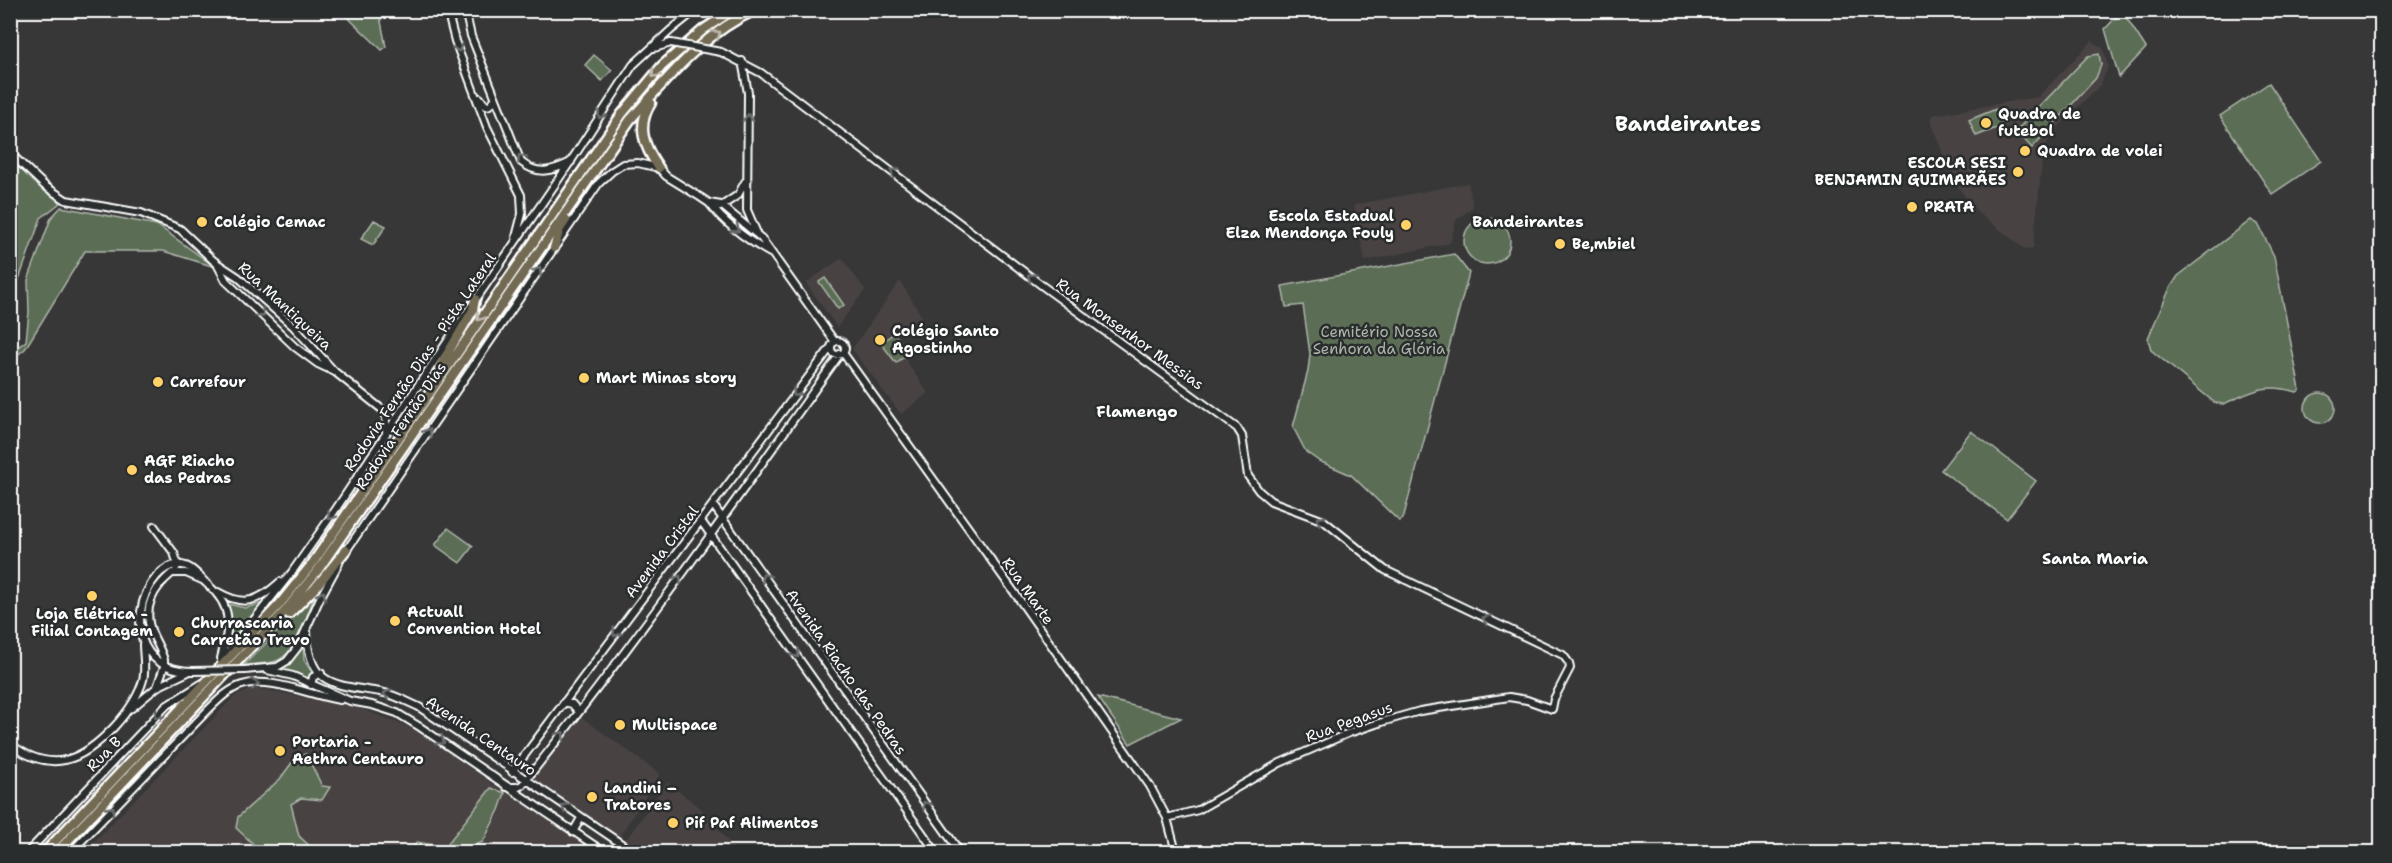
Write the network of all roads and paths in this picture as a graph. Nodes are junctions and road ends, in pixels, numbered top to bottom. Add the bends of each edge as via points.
1 (447, 10) edge
2 (465, 10) edge
3 (696, 10) edge
4 (733, 10) edge
5 (755, 10) edge
6 (647, 51) junction
7 (689, 56) junction
8 (742, 61) junction
9 (472, 85) junction
10 (495, 99) junction
11 (10, 153) edge
12 (572, 161) junction
13 (659, 168) junction
14 (594, 171) junction
15 (747, 175) junction
16 (709, 202) junction
17 (721, 205) junction
18 (715, 212) junction
19 (761, 238) junction
20 (515, 243) junction
21 (554, 248) junction
22 (771, 254) junction
23 (215, 262) junction
24 (230, 270) junction
25 (220, 273) junction
26 (475, 300) junction
27 (833, 344) junction
28 (318, 352) junction
29 (841, 354) junction
30 (311, 359) junction
31 (335, 372) junction
32 (432, 386) junction
33 (386, 432) junction
34 (713, 505) junction
35 (723, 518) junction
36 (701, 521) junction
37 (154, 526) dead end
38 (710, 535) junction
39 (346, 550) junction
40 (178, 565) junction
41 (292, 572) junction
42 (172, 573) junction
43 (203, 580) junction
44 (213, 589) junction
45 (307, 624) junction
46 (142, 637) junction
47 (250, 648) junction
48 (220, 662) junction
49 (164, 667) junction
50 (263, 669) junction
51 (191, 671) junction
52 (321, 673) junction
53 (206, 682) junction
54 (311, 685) junction
55 (157, 687) junction
56 (350, 701) junction
57 (564, 702) junction
58 (1552, 709) joint
59 (129, 710) junction
60 (579, 712) junction
61 (10, 744) edge
62 (534, 744) junction
63 (547, 753) junction
64 (512, 772) junction
65 (525, 781) junction
66 (506, 787) junction
67 (581, 818) junction
68 (1167, 818) junction
69 (573, 832) junction
70 (28, 852) edge
71 (45, 852) edge
72 (57, 852) edge
73 (71, 852) edge
74 (604, 852) edge
75 (630, 852) edge
76 (936, 852) edge
77 (960, 852) edge
78 (1176, 852) edge

1 -> 9 street
2 - 10 street
3 - 6 street
4 -> 32 highway, Rodovia Fernão Dias via 662,66 622,114
7 -> 5 highway, Rodovia Fernão Dias via 711,37
6 - 8 street, Rua Monsenhor Messias, bridge via 671,43 721,52
6 -> 12 street, Rodovia Fernão Dias - Pista Lateral via 620,84
7 - 13 highway via 643,117 643,135
7 - 14 highway, Rodovia Fernão Dias via 630,120
15 -> 8 street via 748,93
58 -> 8 street, Rua Monsenhor Messias via 1570,668 1563,656 1385,570 1324,521 1266,497 1248,476 1242,436 1237,428
9 - 10 street via 486,106
9 - 20 street via 487,127 521,195 522,214
12 -> 10 street via 538,171 521,162
11 - 23 street, Rua Mantiqueira via 60,197 162,220 180,229
12 - 20 street, Rodovia Fernão Dias - Pista Lateral
13 - 16 street
13 - 21 street via 638,163 624,164 612,171
14 - 21 highway via 560,229
14 - 47 highway, Rodovia Fernão Dias via 318,570
15 - 17 street via 738,195
15 - 19 street via 747,210
16 - 17 street
16 - 18 street
17 - 18 street
17 - 19 street
18 -> 22 street
19 - 22 street
20 - 26 street, Rodovia Fernão Dias - Pista Lateral
39 -> 21 street
22 - 27 street
23 - 24 street, Rua Mantiqueira
23 - 25 street, Rua Mantiqueira
24 - 25 street
24 - 28 street, Rua Mantiqueira
25 -> 30 street, Rua Mantiqueira
26 - 32 highway
26 - 33 street, Rodovia Fernão Dias - Pista Lateral
27 - 29 street via 834,353
27 - 29 street, Rua Marte via 843,343
27 -> 34 street, Avenida Cristal
28 - 30 street
28 - 31 street, Rua Mantiqueira
29 - 35 street, Avenida Cristal
29 - 68 street, Rua Marte via 1006,579 1150,786
30 - 31 street, Rua Mantiqueira
31 - 33 street, Rua Mantiqueira via 384,411
32 - 53 highway, Rodovia Fernão Dias via 312,564
33 -> 41 street, Rodovia Fernão Dias - Pista Lateral
34 - 35 street, Avenida Riacho das Pedras
34 - 36 street, Avenida Cristal
35 - 38 street, Avenida Cristal
77 -> 35 street, Avenida Riacho das Pedras
36 - 38 street, Avenida Riacho das Pedras
36 -> 57 street, Avenida Cristal
37 - 40 street
60 -> 38 street, Avenida Cristal
38 -> 76 street, Avenida Riacho das Pedras
45 -> 39 street
39 - 47 highway via 315,588
40 - 42 street
40 - 43 street via 192,569
40 - 46 street via 157,576 148,589 140,619
41 - 44 street via 258,599 244,602
41 - 48 street, Rodovia Fernão Dias - Pista Lateral
42 - 43 street via 186,573
42 - 49 street via 154,593 148,607 148,622
43 - 44 street
44 - 48 street via 229,620
45 - 50 street via 298,647 287,661
45 - 52 street via 309,655
46 - 49 street via 152,656
46 - 59 street via 144,678
47 - 72 highway, Rodovia Fernão Dias
48 - 53 street, Rodovia Fernão Dias - Pista Lateral
49 - 51 street
49 - 55 street
50 - 51 street, bridge
50 - 54 street, Avenida Centauro
51 - 55 street
52 - 54 street via 313,677
64 -> 52 street, Avenida Centauro via 419,707 382,692 339,686
53 -> 70 street, Rua B via 166,706
53 - 71 highway, Rodovia Fernão Dias
54 - 56 street, Avenida Centauro
55 - 59 street
56 -> 66 street, Avenida Centauro via 397,713
73 -> 56 street via 226,693 260,682
57 - 60 street
57 - 62 street, Avenida Cristal
58 - 68 street, Rua Pegasus via 1509,697 1411,713 1316,746 1198,810
59 - 61 street via 96,745 71,760 40,760
63 -> 60 street, Avenida Cristal
62 - 63 street
62 - 64 street, Avenida Cristal
63 - 65 street, Avenida Cristal
64 - 65 street, Avenida Centauro
65 - 66 street via 518,788
67 -> 65 street, Avenida Centauro
66 - 69 street, Avenida Centauro
67 - 69 street
67 - 75 street, Avenida Centauro
68 - 78 street, Rua Marte
69 - 74 street, Avenida Centauro

